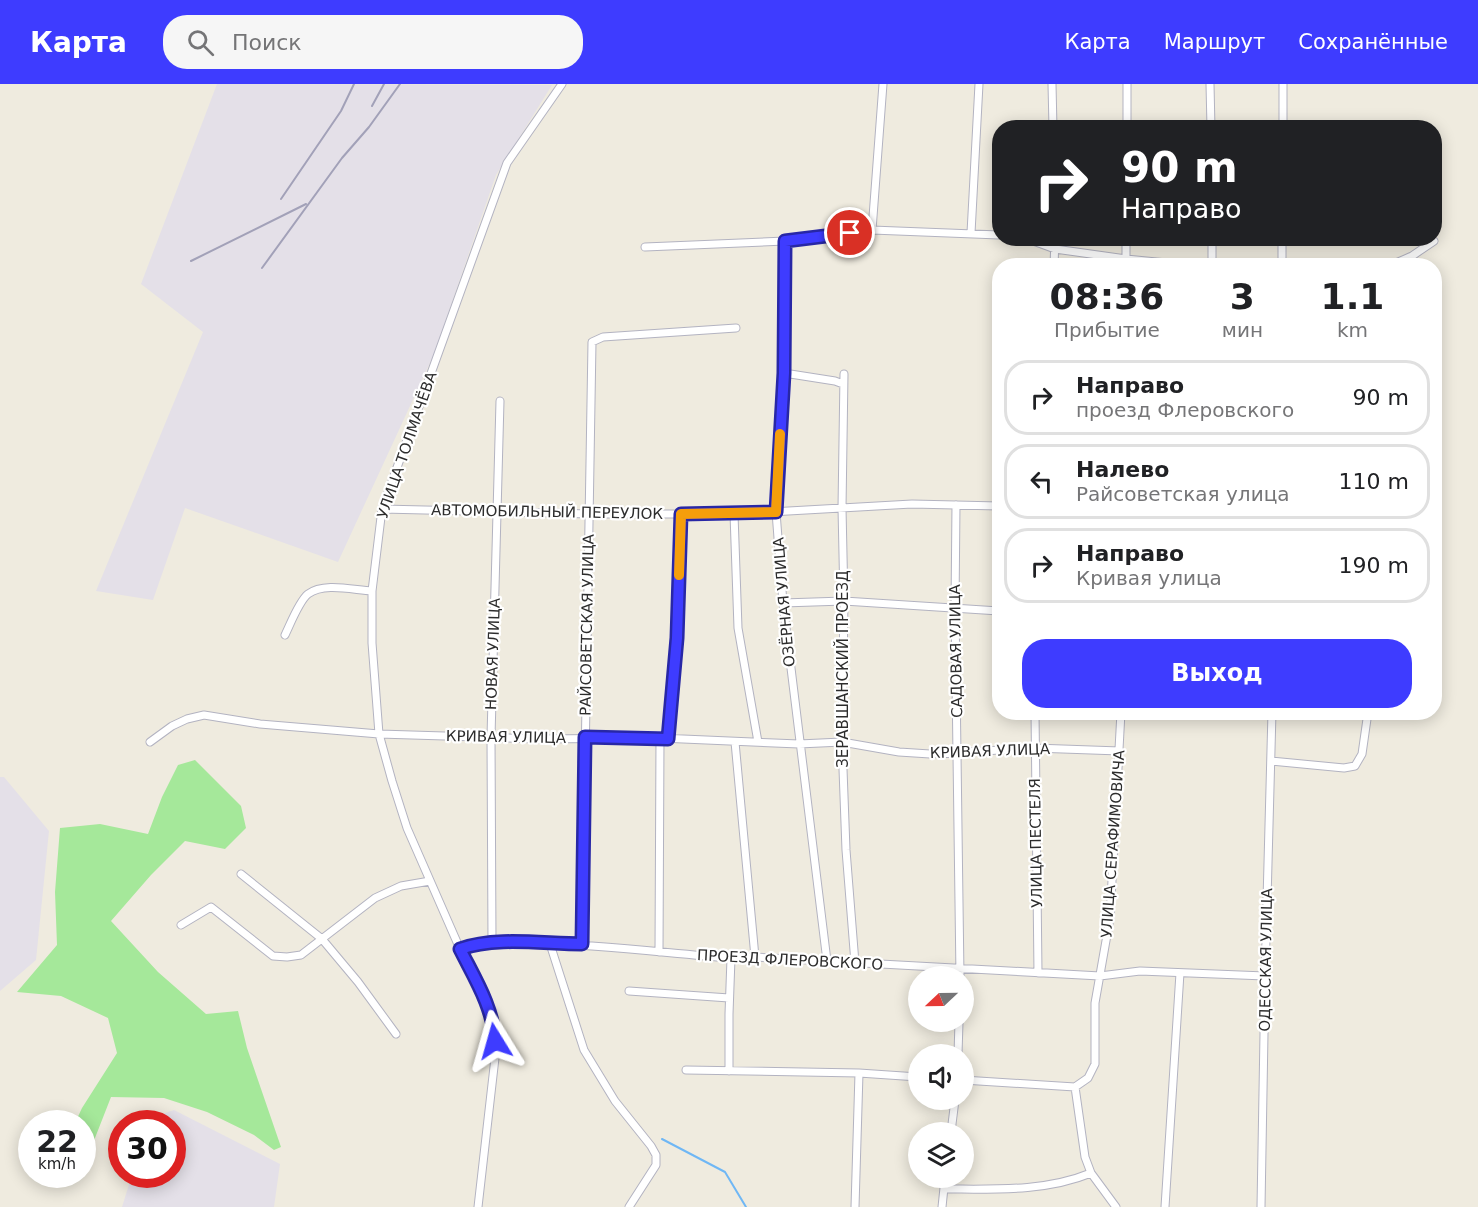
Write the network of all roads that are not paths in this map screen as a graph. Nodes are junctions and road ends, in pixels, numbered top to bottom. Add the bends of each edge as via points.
1 (562, 84) edge
2 (883, 84) edge
3 (979, 84) edge
4 (1052, 84) edge
5 (1127, 84) edge
6 (1210, 84) edge
7 (1283, 84) edge
8 (1053, 120) edge
9 (1127, 120) edge
10 (1211, 120) edge
11 (1283, 120) edge
12 (872, 230) junction
13 (971, 233) junction
14 (992, 234) edge
15 (785, 241) junction
16 (1047, 246) edge
17 (1427, 246) edge
18 (645, 247) dead end
19 (1055, 249) junction
20 (1054, 258) edge
21 (1104, 258) edge
22 (1407, 258) edge
23 (736, 328) dead end
24 (784, 373) junction
25 (843, 374) dead end
26 (843, 384) junction
27 (500, 401) dead end
28 (956, 505) junction
29 (992, 506) edge
30 (842, 508) junction
31 (382, 509) junction
32 (497, 511) junction
33 (776, 512) junction
34 (590, 514) junction
35 (681, 514) junction
36 (734, 514) junction
37 (372, 591) junction
38 (844, 600) junction
39 (783, 603) junction
40 (955, 607) junction
41 (992, 610) edge
42 (285, 635) dead end
43 (1035, 720) edge
44 (1121, 720) edge
45 (1272, 720) edge
46 (1367, 720) edge
47 (380, 734) junction
48 (491, 737) junction
49 (585, 737) junction
50 (664, 739) junction
51 (150, 742) dead end
52 (735, 742) junction
53 (758, 742) junction
54 (842, 742) junction
55 (799, 744) junction
56 (1034, 748) junction
57 (1120, 751) junction
58 (958, 752) junction
59 (1271, 761) junction
60 (241, 874) dead end
61 (430, 881) junction
62 (181, 925) dead end
63 (322, 939) junction
64 (492, 942) junction
65 (550, 944) junction
66 (582, 944) junction
67 (460, 949) junction
68 (659, 952) junction
69 (755, 957) junction
70 (732, 958) junction
71 (827, 961) junction
72 (855, 963) junction
73 (918, 966) edge
74 (960, 966) edge
75 (974, 969) edge
76 (1038, 973) junction
77 (1180, 973) junction
78 (1100, 976) junction
79 (1265, 976) junction
80 (629, 991) dead end
81 (729, 998) junction
82 (396, 1034) dead end
83 (686, 1070) dead end
84 (729, 1071) junction
85 (859, 1073) junction
86 (908, 1076) edge
87 (974, 1081) edge
88 (1075, 1087) junction
89 (1092, 1173) junction
90 (944, 1189) joint
91 (478, 1207) edge
92 (629, 1207) edge
93 (855, 1207) edge
94 (942, 1207) edge
95 (1116, 1207) edge
96 (1165, 1207) edge
97 (1261, 1207) edge

1 - 31 street, УЛИЦА ТОЛМАЧЁВА via 507,163
2 - 12 street
3 - 13 street
4 - 8 street
5 - 9 street
6 - 10 street
7 - 11 street
12 - 13 street
12 - 15 street
13 - 14 street
15 - 18 street
15 - 24 street, ОЗЁРНАЯ УЛИЦА
16 - 19 street
17 - 22 street
19 - 20 street
19 - 21 street
23 - 34 street, РАЙСОВЕТСКАЯ УЛИЦА via 603,337 592,342
24 - 26 street
24 - 33 street, ОЗЁРНАЯ УЛИЦА
25 - 26 street, ЗЕРАВШАНСКИЙ ПРОЕЗД
26 - 30 street, ЗЕРАВШАНСКИЙ ПРОЕЗД
27 - 32 street, НОВАЯ УЛИЦА
28 - 29 street, АВТОМОБИЛЬНЫЙ ПЕРЕУЛОК
28 - 30 street, АВТОМОБИЛЬНЫЙ ПЕРЕУЛОК
28 - 40 street, САДОВАЯ УЛИЦА
30 - 33 street, АВТОМОБИЛЬНЫЙ ПЕРЕУЛОК
30 - 38 street, ЗЕРАВШАНСКИЙ ПРОЕЗД
31 - 32 street, АВТОМОБИЛЬНЫЙ ПЕРЕУЛОК
31 - 37 street, УЛИЦА ТОЛМАЧЁВА
32 - 34 street, АВТОМОБИЛЬНЫЙ ПЕРЕУЛОК
32 - 48 street, НОВАЯ УЛИЦА
33 - 36 street, АВТОМОБИЛЬНЫЙ ПЕРЕУЛОК
33 - 39 street, ОЗЁРНАЯ УЛИЦА
34 - 35 street, АВТОМОБИЛЬНЫЙ ПЕРЕУЛОК
34 - 49 street, РАЙСОВЕТСКАЯ УЛИЦА
35 - 36 street, АВТОМОБИЛЬНЫЙ ПЕРЕУЛОК
35 - 50 street via 677,638
36 - 53 street via 738,628
37 - 42 street via 315,590 306,595
37 - 47 street, УЛИЦА ТОЛМАЧЁВА
38 - 39 street
38 - 40 street
38 - 54 street, ЗЕРАВШАНСКИЙ ПРОЕЗД
39 - 55 street, ОЗЁРНАЯ УЛИЦА
40 - 41 street
40 - 58 street, САДОВАЯ УЛИЦА
43 - 56 street, УЛИЦА ПЕСТЕЛЯ
44 - 57 street, УЛИЦА СЕРАФИМОВИЧА
45 - 59 street, ОДЕССКАЯ УЛИЦА
46 - 59 street via 1362,754 1355,766
47 - 48 street, КРИВАЯ УЛИЦА
47 - 51 street, КРИВАЯ УЛИЦА via 204,715 172,726
47 - 61 street, УЛИЦА ТОЛМАЧЁВА via 407,828
48 - 49 street, КРИВАЯ УЛИЦА
48 - 64 street, НОВАЯ УЛИЦА
49 - 50 street, КРИВАЯ УЛИЦА
49 - 66 street, РАЙСОВЕТСКАЯ УЛИЦА
50 - 52 street, КРИВАЯ УЛИЦА
50 - 68 street
52 - 53 street, КРИВАЯ УЛИЦА
52 - 69 street
53 - 55 street, КРИВАЯ УЛИЦА
54 - 55 street, КРИВАЯ УЛИЦА
54 - 58 street, КРИВАЯ УЛИЦА via 899,752
54 - 72 street, ЗЕРАВШАНСКИЙ ПРОЕЗД
55 - 71 street, ОЗЁРНАЯ УЛИЦА
56 - 57 street, КРИВАЯ УЛИЦА
56 - 58 street, КРИВАЯ УЛИЦА
56 - 76 street, УЛИЦА ПЕСТЕЛЯ
57 - 78 street, УЛИЦА СЕРАФИМОВИЧА via 1110,918
58 - 74 street, САДОВАЯ УЛИЦА
59 - 79 street, ОДЕССКАЯ УЛИЦА
60 - 63 street
61 - 63 street via 387,891
61 - 67 street, УЛИЦА ТОЛМАЧЁВА
62 - 63 street via 211,907 273,956 280,957 301,955
63 - 82 street
64 - 65 street, ПРОЕЗД ФЛЕРОВСКОГО
64 - 67 street, ПРОЕЗД ФЛЕРОВСКОГО
65 - 66 street, ПРОЕЗД ФЛЕРОВСКОГО
65 - 92 street via 584,1050 615,1101 656,1155 656,1165
66 - 68 street, ПРОЕЗД ФЛЕРОВСКОГО
67 - 91 street, УЛИЦА ТОЛМАЧЁВА via 490,1008 494,1025 495,1058
68 - 70 street, ПРОЕЗД ФЛЕРОВСКОГО
69 - 70 street, ПРОЕЗД ФЛЕРОВСКОГО
69 - 71 street, ПРОЕЗД ФЛЕРОВСКОГО
70 - 81 street
71 - 72 street, ПРОЕЗД ФЛЕРОВСКОГО
72 - 73 street, ПРОЕЗД ФЛЕРОВСКОГО
75 - 76 street, ПРОЕЗД ФЛЕРОВСКОГО
76 - 78 street, ПРОЕЗД ФЛЕРОВСКОГО
77 - 78 street, ПРОЕЗД ФЛЕРОВСКОГО via 1140,971
77 - 79 street, ПРОЕЗД ФЛЕРОВСКОГО
77 - 96 street
78 - 88 street, УЛИЦА СЕРАФИМОВИЧА via 1095,1003 1095,1064 1088,1078
79 - 97 street, ОДЕССКАЯ УЛИЦА
80 - 81 street
81 - 84 street
83 - 84 street
84 - 85 street
85 - 86 street
85 - 93 street
87 - 88 street
88 - 89 street via 1085,1157
89 - 90 street via 1057,1184
89 - 95 street
90 - 94 street

